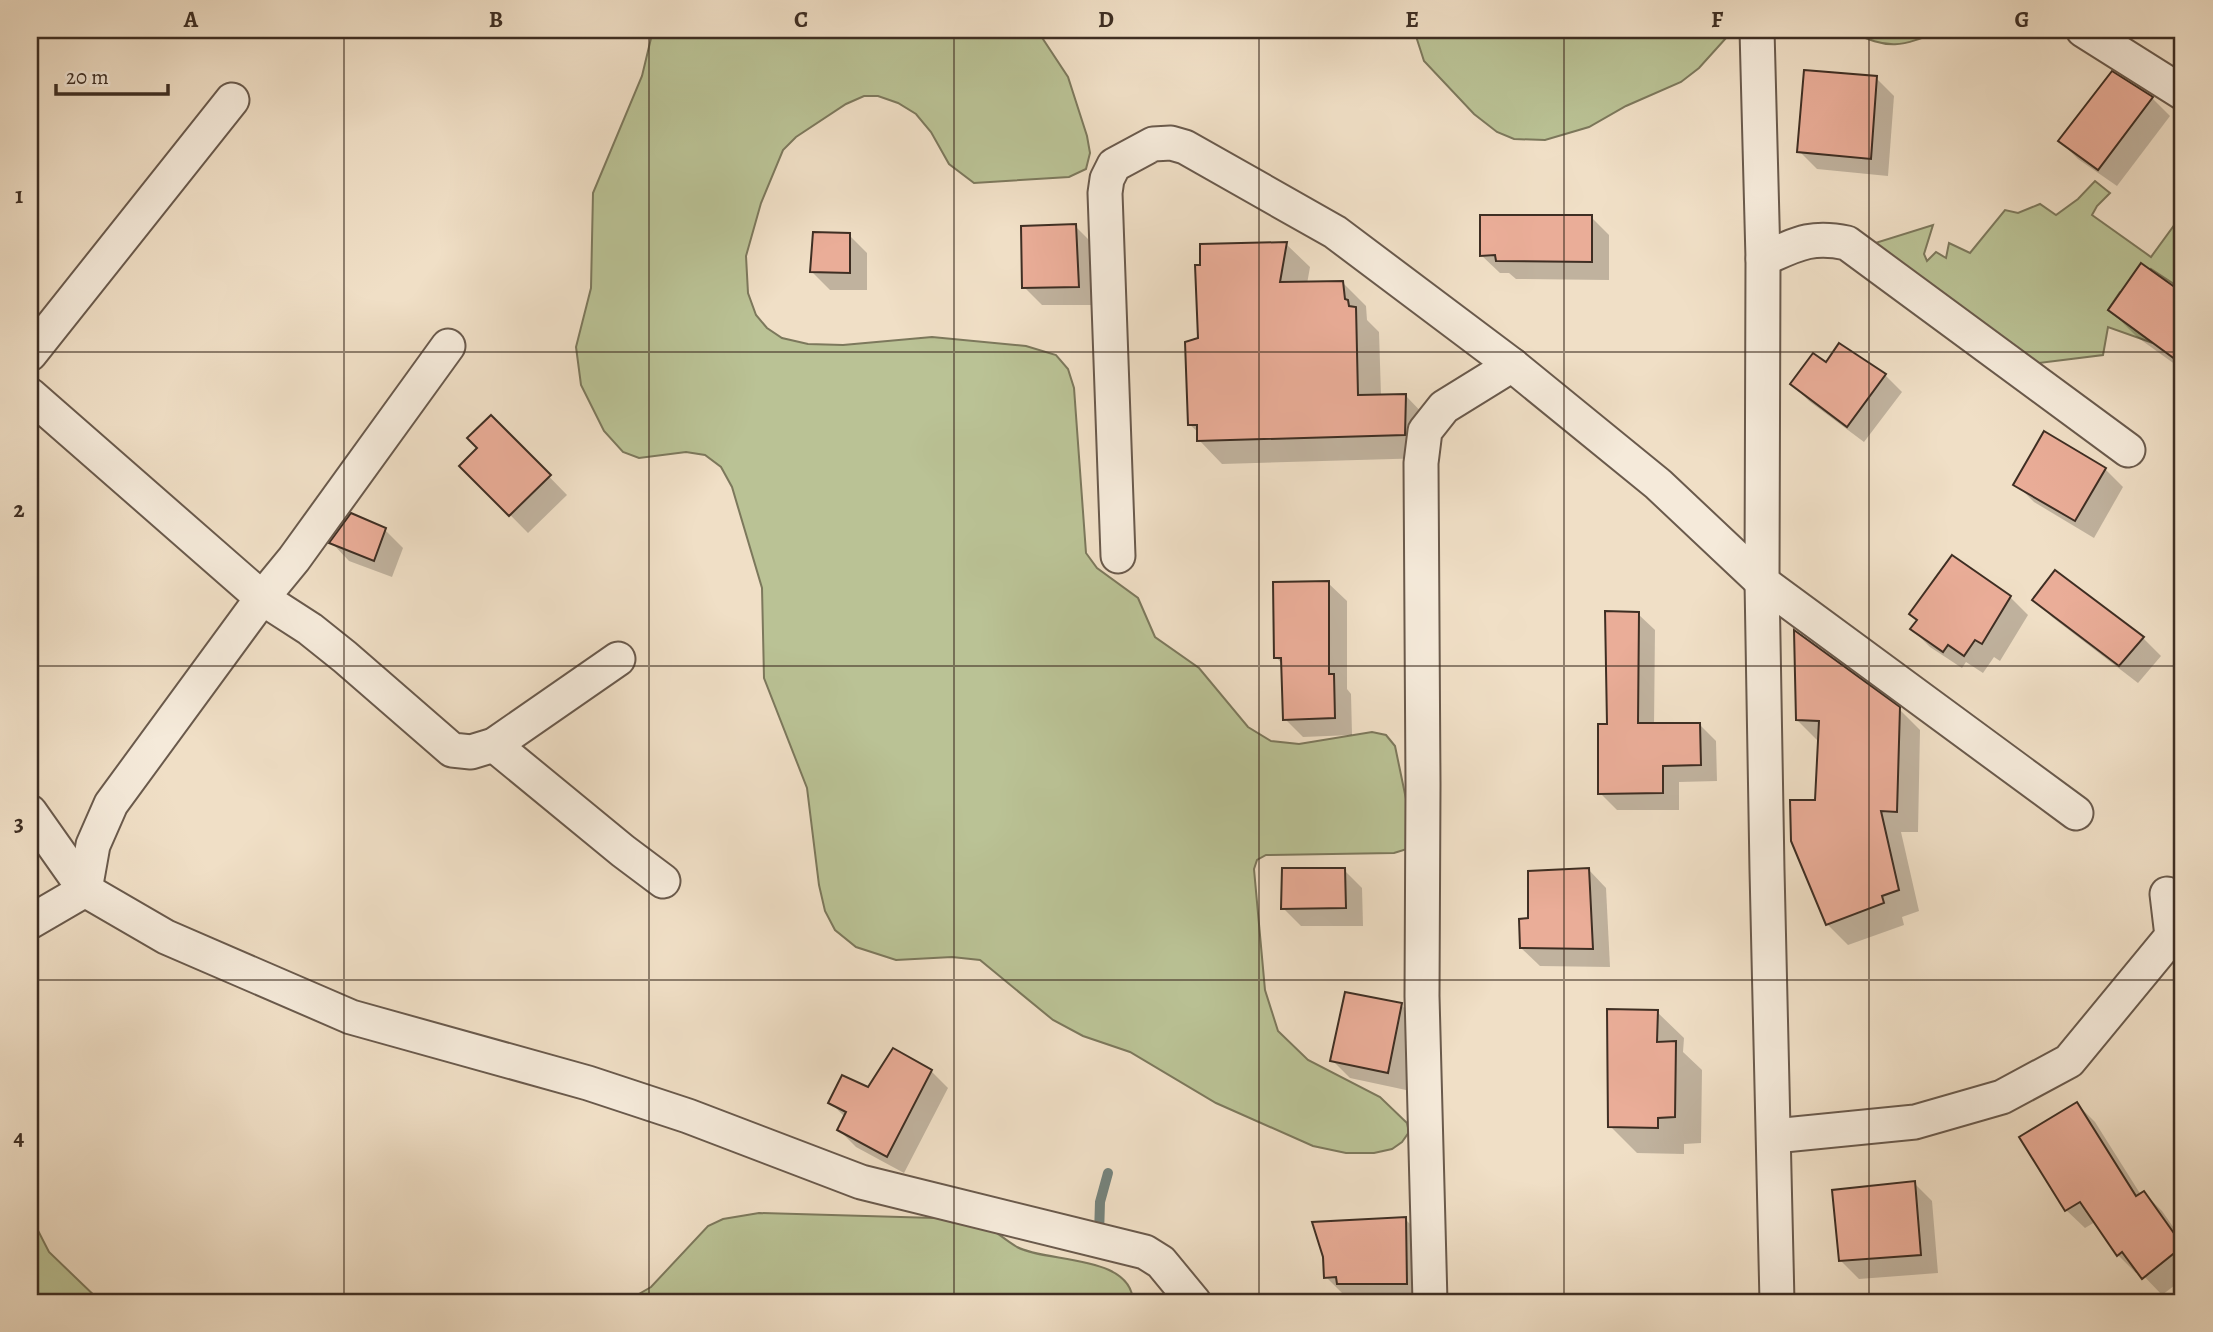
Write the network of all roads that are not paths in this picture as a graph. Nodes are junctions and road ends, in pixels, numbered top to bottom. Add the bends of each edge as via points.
1 (1757, 30) edge
2 (2082, 30) edge
3 (2183, 93) edge
4 (232, 100) dead end
5 (1763, 259) junction
6 (447, 346) dead end
7 (30, 354) edge
8 (1513, 365) junction
9 (30, 395) edge
10 (2128, 450) dead end
11 (1118, 555) dead end
12 (1762, 582) junction
13 (262, 598) junction
14 (618, 659) dead end
15 (494, 745) junction
16 (30, 812) edge
17 (2076, 813) dead end
18 (663, 881) dead end
19 (85, 890) junction
20 (2167, 894) dead end
21 (30, 922) edge
22 (1774, 1136) junction
23 (1194, 1302) edge
24 (1430, 1302) edge
25 (1777, 1302) edge

1 - 5 street
2 - 3 street
4 - 7 street
5 - 10 street via 1808,240 1847,243
5 - 12 street
6 - 13 street
8 - 11 street via 1335,232 1185,147 1153,144 1114,164 1105,193
8 - 12 street via 1658,484
8 - 24 street via 1444,407 1425,431 1421,463 1422,996
9 - 13 street
12 - 17 street
12 - 22 street
13 - 15 street via 345,657 452,750 471,752
13 - 19 street via 111,804 93,845
14 - 15 street
15 - 18 street
16 - 19 street
19 - 21 street
19 - 23 street via 166,937 351,1017 589,1083 862,1182 1145,1252 1161,1262
20 - 22 street via 2172,936 2069,1061 2002,1097 1915,1122
22 - 25 street

